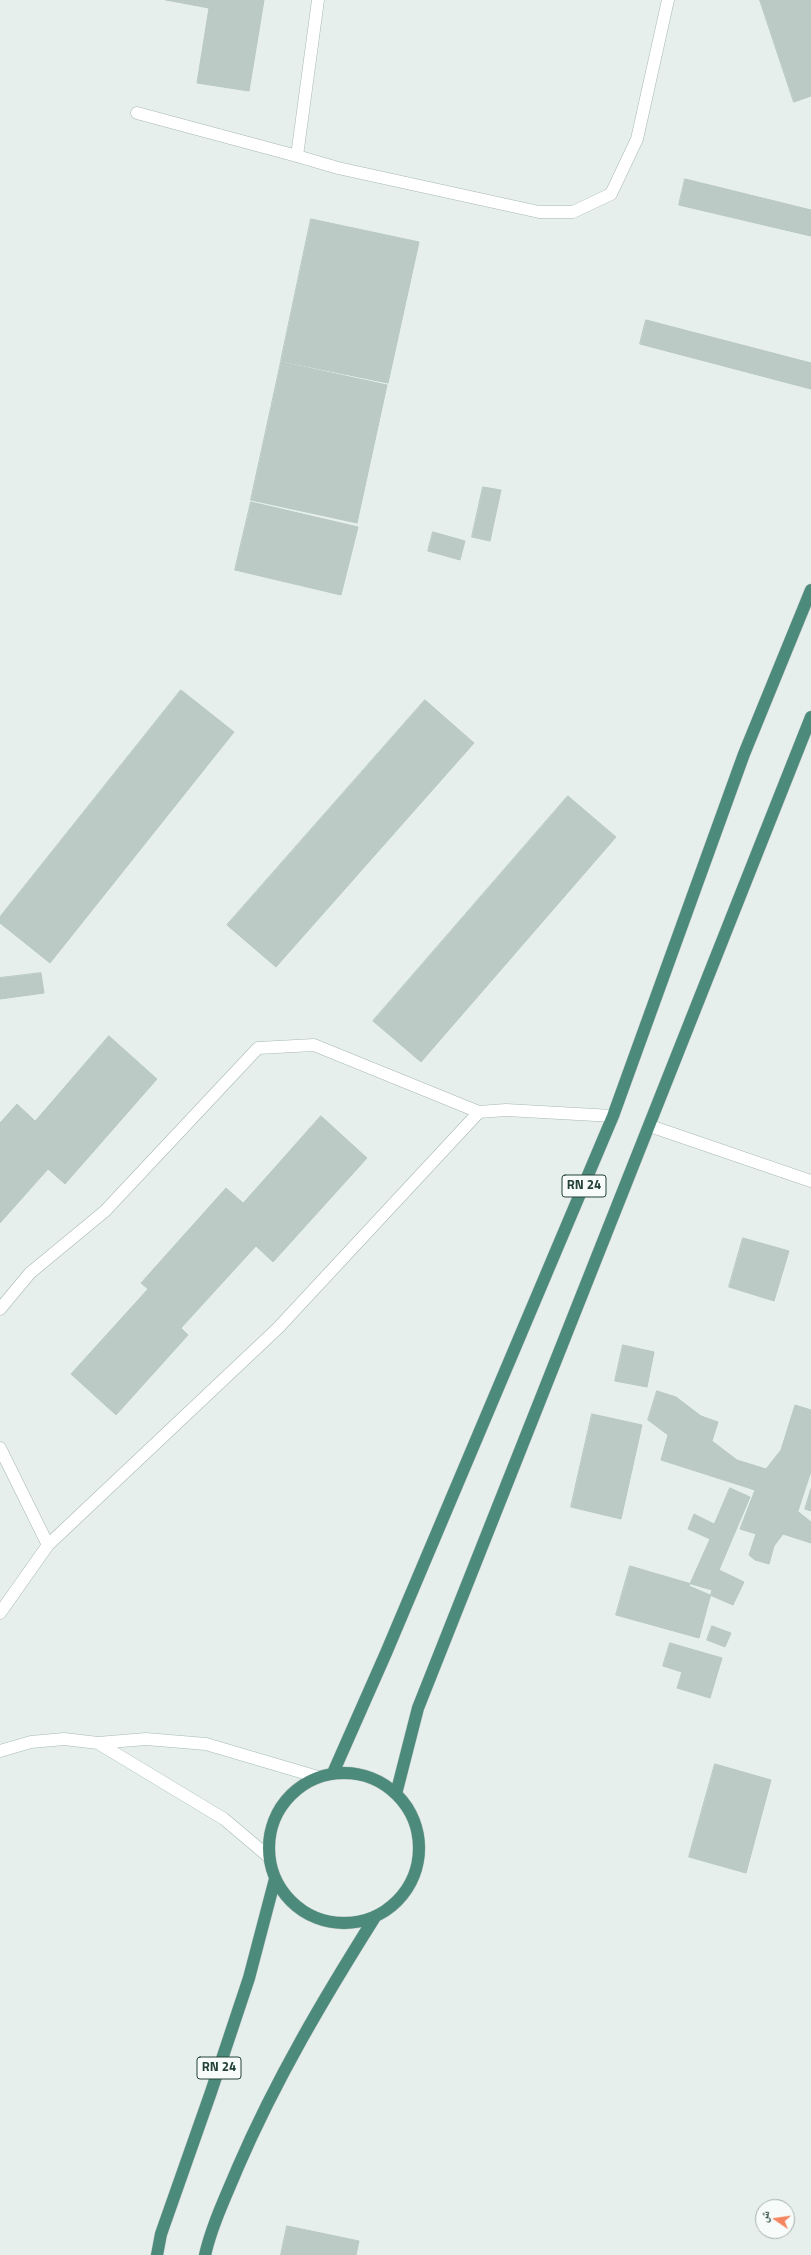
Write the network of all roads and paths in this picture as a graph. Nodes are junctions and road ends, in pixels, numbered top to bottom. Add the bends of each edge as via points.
1 (318, 0) edge
2 (668, 0) edge
3 (137, 114) dead end
4 (297, 156) junction
5 (811, 590) edge
6 (811, 717) edge
7 (479, 1112) junction
8 (614, 1116) junction
9 (650, 1126) junction
10 (811, 1181) edge
11 (0, 1309) edge
12 (0, 1448) edge
13 (48, 1545) junction
14 (0, 1613) edge
15 (98, 1743) junction
16 (0, 1750) edge
17 (333, 1774) junction
18 (318, 1777) junction
19 (396, 1794) junction
20 (269, 1857) junction
21 (275, 1879) junction
22 (375, 1917) junction
23 (157, 2255) edge
24 (205, 2255) edge

1 - 4 main road
2 - 4 main road via 637,139 612,194 573,212 539,212 338,168
3 - 4 main road
5 - 8 highway, RN 24 via 744,754
6 - 9 highway, RN 24
7 - 8 main road via 506,1110
7 - 11 main road via 314,1045 258,1048 105,1211 30,1273
7 - 13 main road via 278,1328
8 - 17 highway, RN 24
9 - 10 main road
9 - 19 highway, RN 24 via 418,1708
12 - 13 main road
13 - 14 main road
15 - 16 main road via 64,1739 31,1742
15 - 18 main road via 146,1738 206,1744
15 - 20 main road via 224,1819
17 - 18 highway
17 - 19 highway via 350,1773 366,1776 382,1783
18 - 20 highway via 296,1790 280,1808 270,1832
19 - 22 highway via 415,1824 418,1861 403,1894
20 - 21 highway
21 - 22 highway via 285,1896 317,1919 336,1923 356,1922
21 - 23 highway, RN 24 via 249,1978 161,2234
22 - 24 highway via 311,2021 276,2087 228,2191

